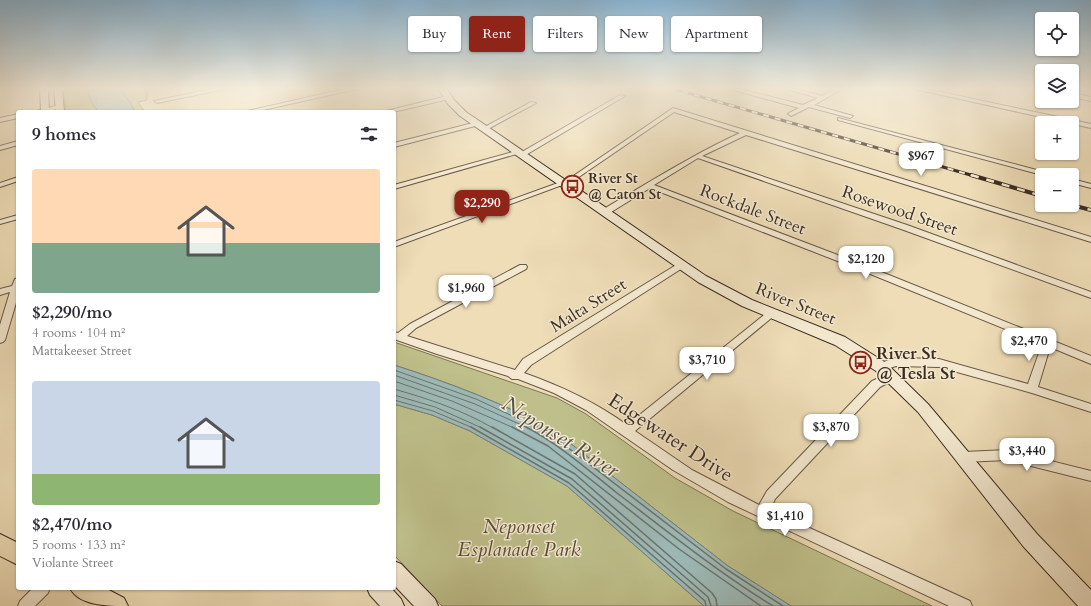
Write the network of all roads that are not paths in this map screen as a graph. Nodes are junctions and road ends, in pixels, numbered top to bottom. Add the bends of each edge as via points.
1 (16, 116) edge
2 (467, 116) edge
3 (502, 116) edge
4 (586, 116) edge
5 (664, 116) edge
6 (694, 116) edge
7 (846, 116) edge
8 (1045, 116) edge
9 (840, 119) dead end
10 (0, 120) edge
11 (869, 122) dead end
12 (480, 126) junction
13 (1091, 126) edge
14 (746, 132) junction
15 (16, 144) edge
16 (396, 145) edge
17 (0, 148) edge
18 (520, 154) junction
19 (697, 156) junction
20 (1035, 171) edge
21 (16, 180) edge
22 (1079, 183) edge
23 (564, 184) junction
24 (0, 185) edge
25 (396, 186) edge
26 (648, 186) junction
27 (1091, 186) edge
28 (605, 212) junction
29 (16, 218) edge
30 (0, 222) edge
31 (1091, 240) edge
32 (396, 244) edge
33 (681, 265) junction
34 (523, 267) dead end
35 (16, 284) edge
36 (16, 287) edge
37 (0, 292) edge
38 (1091, 295) edge
39 (772, 314) junction
40 (397, 336) edge
41 (0, 340) edge
42 (1047, 343) junction
43 (1091, 360) edge
44 (881, 367) junction
45 (516, 376) junction
46 (891, 376) junction
47 (1032, 389) junction
48 (1091, 408) edge
49 (626, 432) junction
50 (964, 458) junction
51 (1091, 476) edge
52 (762, 512) junction
53 (0, 545) edge
54 (16, 553) edge
55 (396, 574) edge
56 (41, 590) edge
57 (85, 590) edge
58 (379, 590) edge
59 (1091, 605) edge
60 (25, 606) edge
61 (116, 606) edge
62 (394, 606) edge
63 (428, 606) edge
64 (965, 606) edge

1 - 10 street
2 - 12 main road, River Street
3 - 12 street
4 - 18 street
5 - 23 street
6 - 14 street
7 - 11 street
8 - 13 street
9 - 20 street
12 - 16 street
12 - 18 main road, River Street
14 - 19 street
14 - 31 street
15 - 17 street
18 - 23 main road, River Street
18 - 25 street
19 - 26 street
19 - 38 street, Rosewood Street
21 - 24 street
22 - 27 street
23 - 28 main road, River Street
23 - 32 street
26 - 28 street
26 - 42 street, Rockdale Street via 867,269
28 - 33 main road, River Street
29 - 30 street
33 - 39 main road, River Street via 724,292
33 - 45 street, Malta Street via 527,362
34 - 40 street
35 - 37 street
36 - 41 street
39 - 44 main road, River Street via 840,341
39 - 49 street
40 - 45 street, Edgewater Drive
42 - 43 street, Rockdale Street
42 - 47 street
44 - 46 main road, River Street
44 - 47 street via 896,362 939,363
45 - 49 street, Edgewater Drive via 581,402
46 - 50 main road, River Street via 923,408
46 - 52 street via 876,384 781,484 767,500
47 - 48 street
49 - 52 street, Edgewater Drive via 697,479
50 - 51 street via 978,455 1014,456
50 - 59 main road, River Street via 1030,540
52 - 64 street, Edgewater Drive
53 - 54 highway
55 - 63 main road
56 - 60 street
57 - 61 highway
58 - 62 main road

